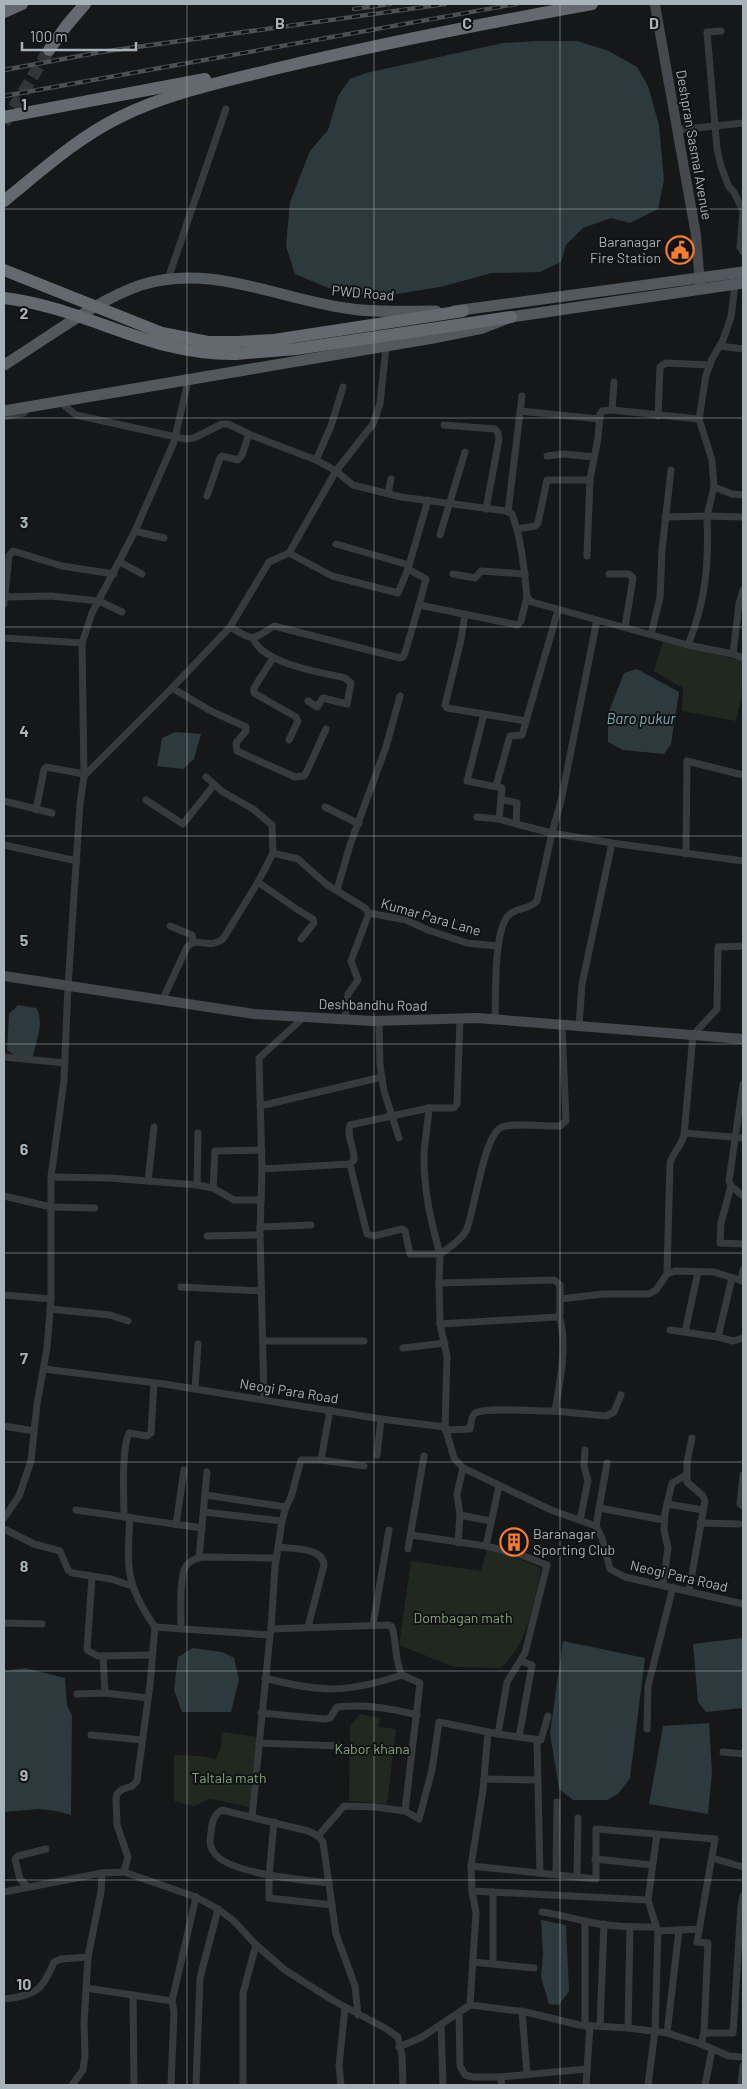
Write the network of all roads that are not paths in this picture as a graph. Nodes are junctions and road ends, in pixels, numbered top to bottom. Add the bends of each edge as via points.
1 (22, 4) edge
2 (85, 4) edge
3 (592, 4) edge
4 (655, 5) dead end
5 (4, 12) edge
6 (721, 31) dead end
7 (49, 50) tunnel mouth
8 (313, 60) junction
9 (226, 109) dead end
10 (4, 117) edge
11 (743, 123) edge
12 (715, 125) junction
13 (677, 130) junction
14 (4, 201) edge
15 (743, 252) edge
16 (4, 270) edge
17 (743, 272) edge
18 (168, 279) junction
19 (739, 284) edge
20 (700, 285) junction
21 (4, 298) edge
22 (463, 311) junction
23 (511, 317) junction
24 (720, 346) junction
25 (386, 347) junction
26 (236, 348) junction
27 (743, 349) edge
28 (4, 365) edge
29 (710, 365) junction
30 (188, 381) junction
31 (614, 382) dead end
32 (343, 387) dead end
33 (522, 396) dead end
34 (60, 402) junction
35 (28, 407) junction
36 (612, 410) junction
37 (4, 411) edge
38 (520, 411) junction
39 (658, 416) junction
40 (4, 417) edge
41 (600, 419) junction
42 (699, 419) junction
43 (444, 425) dead end
44 (248, 434) junction
45 (175, 436) junction
46 (465, 452) dead end
47 (547, 456) dead end
48 (594, 457) junction
49 (316, 460) junction
50 (671, 470) dead end
51 (336, 471) junction
52 (391, 479) dead end
53 (590, 480) junction
54 (714, 486) junction
55 (388, 493) junction
56 (743, 494) edge
57 (206, 496) dead end
58 (428, 500) junction
59 (451, 503) junction
60 (486, 510) junction
61 (508, 512) junction
62 (707, 516) junction
63 (665, 517) junction
64 (743, 517) edge
65 (517, 528) junction
66 (136, 531) junction
67 (440, 536) dead end
68 (164, 538) dead end
69 (336, 544) dead end
70 (289, 553) junction
71 (587, 556) dead end
72 (120, 562) junction
73 (409, 567) junction
74 (114, 574) junction
75 (142, 574) dead end
76 (453, 574) dead end
77 (525, 574) junction
78 (609, 574) dead end
79 (743, 590) edge
80 (4, 597) edge
81 (527, 597) junction
82 (99, 601) junction
83 (4, 604) edge
84 (419, 605) junction
85 (558, 610) junction
86 (122, 612) dead end
87 (465, 614) junction
88 (598, 620) junction
89 (230, 627) junction
90 (625, 627) junction
91 (651, 634) junction
92 (4, 638) edge
93 (253, 638) junction
94 (82, 643) junction
95 (688, 645) junction
96 (734, 654) junction
97 (274, 658) junction
98 (743, 658) edge
99 (172, 688) junction
100 (400, 696) dead end
101 (308, 701) dead end
102 (484, 714) junction
103 (526, 721) junction
104 (326, 729) dead end
105 (289, 740) dead end
106 (84, 775) junction
107 (743, 775) edge
108 (206, 777) dead end
109 (214, 785) junction
110 (496, 786) junction
111 (501, 798) junction
112 (146, 800) dead end
113 (4, 801) edge
114 (325, 807) dead end
115 (36, 810) junction
116 (52, 813) dead end
117 (477, 817) dead end
118 (499, 818) junction
119 (358, 824) junction
120 (516, 824) junction
121 (552, 833) junction
122 (612, 843) junction
123 (4, 845) edge
124 (273, 852) junction
125 (686, 854) junction
126 (77, 861) junction
127 (743, 861) edge
128 (258, 882) junction
129 (337, 890) junction
130 (368, 913) junction
131 (170, 926) dead end
132 (301, 939) dead end
133 (193, 942) junction
134 (498, 946) junction
135 (743, 946) edge
136 (4, 976) edge
137 (68, 986) junction
138 (162, 1001) junction
139 (304, 1018) junction
140 (460, 1019) junction
141 (345, 1020) junction
142 (495, 1020) junction
143 (379, 1021) junction
144 (562, 1026) junction
145 (579, 1026) junction
146 (693, 1034) junction
147 (743, 1039) edge
148 (4, 1056) edge
149 (65, 1064) junction
150 (382, 1077) junction
151 (743, 1084) edge
152 (260, 1106) junction
153 (429, 1108) junction
154 (391, 1115) junction
155 (154, 1127) dead end
156 (198, 1133) dead end
157 (685, 1133) junction
158 (398, 1138) dead end
159 (735, 1138) junction
160 (743, 1138) edge
161 (262, 1150) junction
162 (350, 1164) junction
163 (262, 1168) junction
164 (50, 1177) junction
165 (148, 1181) junction
166 (197, 1185) junction
167 (731, 1186) junction
168 (213, 1188) junction
169 (4, 1196) edge
170 (743, 1196) edge
171 (261, 1200) junction
172 (51, 1207) junction
173 (95, 1208) dead end
174 (311, 1225) dead end
175 (260, 1227) junction
176 (260, 1235) junction
177 (207, 1236) dead end
178 (743, 1244) edge
179 (440, 1254) junction
180 (743, 1270) edge
181 (698, 1272) junction
182 (667, 1274) junction
183 (732, 1278) junction
184 (742, 1281) edge
185 (439, 1283) junction
186 (181, 1287) dead end
187 (262, 1291) junction
188 (4, 1295) edge
189 (51, 1299) junction
190 (560, 1299) junction
191 (50, 1309) junction
192 (559, 1315) junction
193 (128, 1321) dead end
194 (440, 1324) junction
195 (670, 1330) dead end
196 (685, 1332) junction
197 (718, 1337) junction
198 (743, 1338) edge
199 (264, 1341) junction
200 (364, 1341) dead end
201 (445, 1343) junction
202 (198, 1344) dead end
203 (403, 1348) dead end
204 (44, 1369) junction
205 (154, 1383) junction
206 (194, 1389) junction
207 (621, 1395) dead end
208 (264, 1399) junction
209 (330, 1410) junction
210 (555, 1410) junction
211 (381, 1419) junction
212 (4, 1426) edge
213 (445, 1428) junction
214 (34, 1431) junction
215 (692, 1438) dead end
216 (585, 1450) dead end
217 (377, 1455) dead end
218 (424, 1456) dead end
219 (321, 1460) junction
220 (607, 1463) dead end
221 (364, 1466) dead end
222 (462, 1468) junction
223 (184, 1470) dead end
224 (207, 1472) dead end
225 (743, 1475) edge
226 (686, 1476) junction
227 (500, 1486) junction
228 (206, 1496) junction
229 (667, 1504) junction
230 (743, 1506) edge
231 (286, 1507) junction
232 (599, 1508) junction
233 (76, 1510) dead end
234 (703, 1510) junction
235 (204, 1512) junction
236 (460, 1515) junction
237 (127, 1517) junction
238 (4, 1518) edge
239 (580, 1520) junction
240 (664, 1520) junction
241 (282, 1521) junction
242 (490, 1521) junction
243 (700, 1523) junction
244 (739, 1524) dead end
245 (176, 1525) junction
246 (596, 1526) junction
247 (202, 1528) junction
248 (4, 1529) edge
249 (389, 1530) dead end
250 (411, 1534) junction
251 (458, 1543) junction
252 (278, 1546) junction
253 (486, 1546) junction
254 (408, 1549) dead end
255 (199, 1558) junction
256 (276, 1558) junction
257 (92, 1576) junction
258 (662, 1585) junction
259 (132, 1586) junction
260 (673, 1587) junction
261 (690, 1591) junction
262 (743, 1604) edge
263 (4, 1623) edge
264 (42, 1624) dead end
265 (373, 1625) junction
266 (155, 1627) junction
267 (308, 1627) junction
268 (181, 1629) junction
269 (270, 1632) junction
270 (152, 1654) junction
271 (103, 1656) junction
272 (521, 1661) junction
273 (402, 1675) junction
274 (265, 1678) junction
275 (105, 1693) junction
276 (77, 1694) dead end
277 (148, 1698) junction
278 (262, 1713) junction
279 (417, 1715) junction
280 (548, 1716) dead end
281 (646, 1729) dead end
282 (488, 1732) junction
283 (498, 1734) junction
284 (91, 1735) dead end
285 (519, 1737) junction
286 (142, 1740) junction
287 (537, 1740) junction
288 (259, 1742) junction
289 (341, 1746) dead end
290 (723, 1752) dead end
291 (743, 1754) edge
292 (484, 1779) junction
293 (538, 1780) junction
294 (557, 1802) dead end
295 (405, 1811) junction
296 (252, 1817) junction
297 (578, 1818) dead end
298 (274, 1822) junction
299 (657, 1834) junction
300 (318, 1836) junction
301 (46, 1849) dead end
302 (712, 1858) junction
303 (595, 1859) junction
304 (652, 1865) junction
305 (471, 1866) junction
306 (743, 1867) edge
307 (124, 1872) junction
308 (102, 1873) junction
309 (540, 1873) junction
310 (556, 1875) junction
311 (269, 1876) junction
312 (577, 1877) junction
313 (329, 1883) junction
314 (28, 1887) junction
315 (472, 1891) junction
316 (4, 1892) edge
317 (493, 1892) junction
318 (743, 1896) edge
319 (196, 1897) junction
320 (648, 1900) junction
321 (332, 1905) junction
322 (218, 1909) junction
323 (542, 1912) dead end
324 (585, 1921) junction
325 (604, 1924) junction
326 (630, 1927) junction
327 (657, 1929) junction
328 (699, 1929) junction
329 (679, 1930) junction
330 (256, 1945) junction
331 (88, 1957) junction
332 (473, 1962) junction
333 (492, 1964) junction
334 (534, 1968) dead end
335 (86, 1988) junction
336 (133, 1995) junction
337 (4, 1999) edge
338 (172, 2000) junction
339 (470, 2005) junction
340 (345, 2008) junction
341 (522, 2011) junction
342 (459, 2013) junction
343 (358, 2015) junction
344 (441, 2025) junction
345 (588, 2026) junction
346 (600, 2026) junction
347 (628, 2028) junction
348 (655, 2031) junction
349 (667, 2033) junction
350 (704, 2033) junction
351 (701, 2044) junction
352 (399, 2047) junction
353 (712, 2050) junction
354 (743, 2057) edge
355 (743, 2066) edge
356 (587, 2069) junction
357 (527, 2074) junction
358 (500, 2077) junction
359 (72, 2085) edge
360 (134, 2085) edge
361 (171, 2085) edge
362 (196, 2085) edge
363 (243, 2085) edge
364 (341, 2085) edge
365 (403, 2085) edge
366 (443, 2085) edge
367 (502, 2085) edge
368 (586, 2085) edge
369 (648, 2085) edge
370 (705, 2085) edge
371 (741, 2085) edge

1 - 5 highway
2 - 7 highway
3 - 8 highway
4 - 13 street, Deshpran Sasmal Avenue
6 - 12 street via 707,32
8 - 10 highway
8 - 14 highway via 192,90 138,108 74,145
9 - 18 street
11 - 12 street
12 - 13 street
12 - 15 street via 721,166 743,211 740,247
13 - 20 street, Deshpran Sasmal Avenue via 696,235
16 - 26 highway, bridge via 162,333
17 - 20 main road, PWD Road
18 - 22 main road, PWD Road via 188,277 233,282 346,308
18 - 28 main road, PWD Road via 110,298
19 - 20 main road, PWD Road
19 - 24 street
20 - 22 main road, PWD Road
20 - 23 main road, PWD Road
21 - 26 highway, bridge via 70,312 168,348 213,355
22 - 26 highway
23 - 25 main road, PWD Road via 475,330
23 - 26 highway via 296,349
24 - 27 street
24 - 29 street
25 - 30 main road, PWD Road
25 - 51 street via 376,415 368,432
29 - 39 street via 666,363 660,366
29 - 42 street
30 - 34 main road, PWD Road
30 - 45 street
31 - 36 street
32 - 49 street
33 - 38 street
34 - 35 main road, PWD Road
34 - 45 street via 76,415
35 - 37 main road, PWD Road
35 - 40 street via 24,413
36 - 39 street
36 - 41 street via 600,412
38 - 41 street
38 - 61 street
39 - 42 street
41 - 48 street
42 - 54 street via 712,460
43 - 60 street via 495,429 498,433
44 - 45 street via 222,424 194,438
44 - 49 street
44 - 57 street via 238,460 220,458
45 - 66 street
46 - 59 street
47 - 48 street
48 - 53 street
49 - 51 street
50 - 63 street
51 - 55 street via 353,485
51 - 70 street
52 - 55 street
53 - 65 street via 547,480 538,524
53 - 71 street
54 - 56 street via 732,494
54 - 62 street
55 - 58 street
58 - 59 street
58 - 73 street
59 - 60 street
59 - 67 street
60 - 61 street
61 - 65 street via 512,514
62 - 63 street
62 - 64 street
62 - 95 street via 704,598
63 - 91 street via 660,598
65 - 77 street
66 - 68 street
66 - 72 street
69 - 73 street
70 - 73 street via 332,576 394,593 400,591
70 - 89 street via 269,562
72 - 74 street
72 - 75 street
73 - 84 street via 426,579
74 - 80 street via 62,566 13,552 9,556
74 - 82 street
76 - 77 street via 475,578 481,571
77 - 81 street
78 - 90 street via 629,574 633,578
79 - 96 street
80 - 82 street via 51,596
80 - 83 street
81 - 85 street via 532,602
81 - 87 street via 518,625
82 - 86 street
82 - 94 street
84 - 87 street
84 - 93 street via 405,653 400,658 278,626
85 - 88 street
85 - 103 street
87 - 102 street via 445,705
88 - 90 street
88 - 121 street
89 - 93 street
89 - 99 street
90 - 91 street
91 - 95 street
92 - 94 street
93 - 97 street via 258,647
94 - 106 street
95 - 96 street
96 - 98 street
97 - 101 street via 351,682 347,704 323,698 317,707
97 - 105 street via 254,693 297,719
99 - 104 street via 246,728 236,743 237,751 295,777 306,773
99 - 106 street
100 - 119 street via 386,747
102 - 103 street
102 - 110 street via 466,779 470,783
103 - 110 street via 522,736 510,736
106 - 115 street via 46,767
106 - 126 street
107 - 125 street via 687,761
108 - 109 street
109 - 112 street via 182,824
109 - 124 street via 272,825
110 - 111 street via 503,789
111 - 118 street
111 - 120 street via 518,803
113 - 115 street
114 - 119 street
115 - 116 street
117 - 118 street
118 - 120 street
119 - 129 street
120 - 121 street
121 - 122 street
121 - 134 street via 537,901 506,918
122 - 125 street
122 - 145 street via 582,984
123 - 126 street
124 - 128 street
124 - 129 street, Kumar Para Lane via 298,859
125 - 127 street
126 - 137 street
128 - 132 street via 314,919
128 - 133 street via 223,939 206,945
129 - 130 street, Kumar Para Lane
130 - 134 street, Kumar Para Lane via 406,920 467,943
130 - 141 street via 351,961 358,980 348,994
131 - 133 street via 192,935
133 - 138 street via 177,965
134 - 142 street
135 - 146 street via 718,947 717,1009
136 - 137 street, Deshbandhu Road
137 - 138 street, Deshbandhu Road
137 - 149 street
138 - 139 street, Deshbandhu Road
139 - 141 street, Deshbandhu Road
139 - 152 street via 259,1058
140 - 142 street, Deshbandhu Road
140 - 143 street, Deshbandhu Road
140 - 153 street via 457,1104 454,1108
141 - 143 street, Deshbandhu Road
142 - 144 street, Deshbandhu Road
143 - 150 street
144 - 145 street, Deshbandhu Road
144 - 179 street via 566,1121 560,1126 509,1126 496,1130 482,1168 466,1232
145 - 146 street, Deshbandhu Road
146 - 147 street, Deshbandhu Road
146 - 157 street
148 - 149 street
149 - 164 street
150 - 152 street
150 - 154 street
151 - 159 street
152 - 161 street
153 - 154 street
153 - 179 street via 424,1158 427,1202
154 - 158 street
154 - 162 street via 350,1125 354,1154
155 - 165 street
156 - 166 street
157 - 159 street
157 - 182 street via 670,1163
159 - 160 street
159 - 167 street
161 - 163 street
161 - 168 street via 217,1150
162 - 163 street
162 - 179 street via 368,1234 374,1236 402,1229 410,1254
163 - 171 street
164 - 165 street
164 - 172 street
165 - 166 street
166 - 168 street
167 - 170 street
167 - 178 street via 721,1223 720,1243
168 - 171 street via 234,1200
169 - 172 street
171 - 175 street
172 - 173 street
172 - 189 street
174 - 175 street
175 - 176 street
176 - 177 street
176 - 187 street
179 - 185 street
180 - 184 street
181 - 182 street
181 - 183 street via 714,1272
181 - 196 street
182 - 190 street via 656,1290 649,1294
183 - 184 street
183 - 197 street
185 - 190 street via 554,1280 560,1285
185 - 194 street
186 - 187 street
187 - 199 street
188 - 189 street
189 - 191 street
190 - 192 street
191 - 193 street via 110,1315
191 - 204 street
192 - 194 street
192 - 210 street via 563,1350
194 - 201 street
195 - 196 street
196 - 197 street
197 - 198 street via 733,1341
199 - 200 street
199 - 208 street
201 - 203 street
201 - 213 street
202 - 206 street
204 - 205 street, Neogi Para Road
204 - 214 street
205 - 206 street, Neogi Para Road
205 - 237 street via 151,1433 147,1436 129,1433 127,1438
206 - 208 street, Neogi Para Road
207 - 210 street via 614,1412 606,1416
208 - 209 street, Neogi Para Road
209 - 211 street, Neogi Para Road
209 - 219 street
210 - 213 street, Neogi Para Road via 490,1409 475,1413 470,1429
211 - 213 street, Neogi Para Road
211 - 217 street
212 - 214 street
213 - 222 street via 454,1458
214 - 238 street via 27,1478
215 - 226 street
216 - 239 street via 584,1466 588,1481
218 - 250 street
219 - 221 street
219 - 231 street via 301,1460
220 - 232 street
222 - 227 street
222 - 236 street via 457,1494
223 - 245 street
224 - 228 street
225 - 230 street via 739,1502
226 - 229 street via 672,1483
226 - 234 street via 687,1482 703,1496
227 - 239 street
227 - 242 street
228 - 231 street
228 - 235 street
229 - 234 street
229 - 240 street
231 - 241 street
232 - 240 street
232 - 246 street
233 - 237 street
234 - 243 street
235 - 241 street
235 - 247 street
236 - 242 street
236 - 251 street
237 - 245 street
237 - 259 street
239 - 246 street
240 - 258 street via 668,1548
241 - 252 street
242 - 253 street
243 - 244 street
243 - 261 street
245 - 247 street
246 - 258 street, Neogi Para Road via 610,1569 625,1577
247 - 255 street
248 - 257 street via 34,1544 55,1549 72,1573
249 - 265 street
250 - 251 street
250 - 254 street
251 - 253 street
252 - 256 street
252 - 267 street via 312,1552 324,1560
253 - 272 street via 547,1565
255 - 256 street
255 - 268 street via 184,1568
256 - 269 street
257 - 259 street
257 - 271 street via 87,1650
258 - 260 street, Neogi Para Road
259 - 266 street via 141,1608
260 - 261 street, Neogi Para Road
260 - 281 street via 648,1686
261 - 262 street, Neogi Para Road
263 - 264 street
265 - 267 street
265 - 273 street via 392,1627
266 - 268 street
266 - 270 street
267 - 269 street
268 - 269 street
269 - 274 street
270 - 271 street
270 - 277 street
271 - 275 street
272 - 283 street via 507,1682
272 - 285 street via 532,1665
273 - 274 street via 345,1689 311,1688
273 - 279 street via 420,1683
274 - 278 street
275 - 276 street
275 - 277 street
277 - 286 street
278 - 279 street via 324,1719 330,1718 337,1707 361,1705
278 - 288 street
279 - 295 street
280 - 287 street via 542,1738
282 - 283 street
282 - 292 street
282 - 295 street via 440,1722 419,1818
283 - 285 street
284 - 286 street
285 - 287 street
286 - 307 street via 137,1781 121,1790 116,1799 117,1825 128,1857
287 - 293 street
288 - 289 street
288 - 296 street
290 - 291 street
292 - 293 street
292 - 305 street
293 - 309 street
294 - 310 street
295 - 300 street via 344,1806
296 - 298 street
296 - 311 street via 222,1810 216,1813 210,1843 216,1856 244,1870
297 - 312 street
298 - 300 street
298 - 311 street
299 - 302 street via 715,1839
299 - 303 street via 596,1828
299 - 304 street
300 - 313 street via 323,1842
301 - 314 street via 15,1859 20,1879
302 - 306 street
302 - 328 street
303 - 304 street
303 - 312 street via 596,1879
304 - 320 street
305 - 309 street
305 - 315 street
307 - 308 street
307 - 319 street
308 - 314 street
308 - 331 street
309 - 310 street
310 - 312 street
311 - 313 street
311 - 321 street via 269,1898
313 - 321 street
314 - 316 street
315 - 317 street
315 - 332 street via 476,1913
317 - 320 street
317 - 333 street
318 - 350 street via 733,2032
319 - 322 street
319 - 338 street
320 - 327 street
321 - 343 street via 336,1934 355,1986
322 - 330 street
322 - 362 street via 200,1978
323 - 324 street
324 - 325 street
324 - 345 street
325 - 326 street
325 - 346 street
326 - 327 street
326 - 347 street
327 - 329 street
327 - 348 street
328 - 329 street
328 - 350 street via 697,1942 708,1943
329 - 349 street
330 - 340 street via 285,1970
330 - 363 street via 243,1993
331 - 335 street
331 - 337 street via 54,1962 34,1994
332 - 333 street
332 - 339 street
333 - 334 street
335 - 336 street
335 - 359 street via 83,2070
336 - 338 street
336 - 360 street
338 - 361 street
339 - 341 street
339 - 342 street
340 - 343 street
340 - 364 street via 339,2066
341 - 345 street
341 - 357 street
342 - 344 street
342 - 358 street via 460,2066 465,2075
343 - 352 street via 398,2037
344 - 352 street
344 - 366 street
345 - 346 street
345 - 356 street
346 - 347 street
347 - 348 street
348 - 349 street
348 - 369 street
349 - 351 street
350 - 351 street
351 - 353 street
352 - 365 street
353 - 354 street
353 - 370 street
355 - 371 street
356 - 357 street
356 - 368 street
357 - 358 street
358 - 367 street

